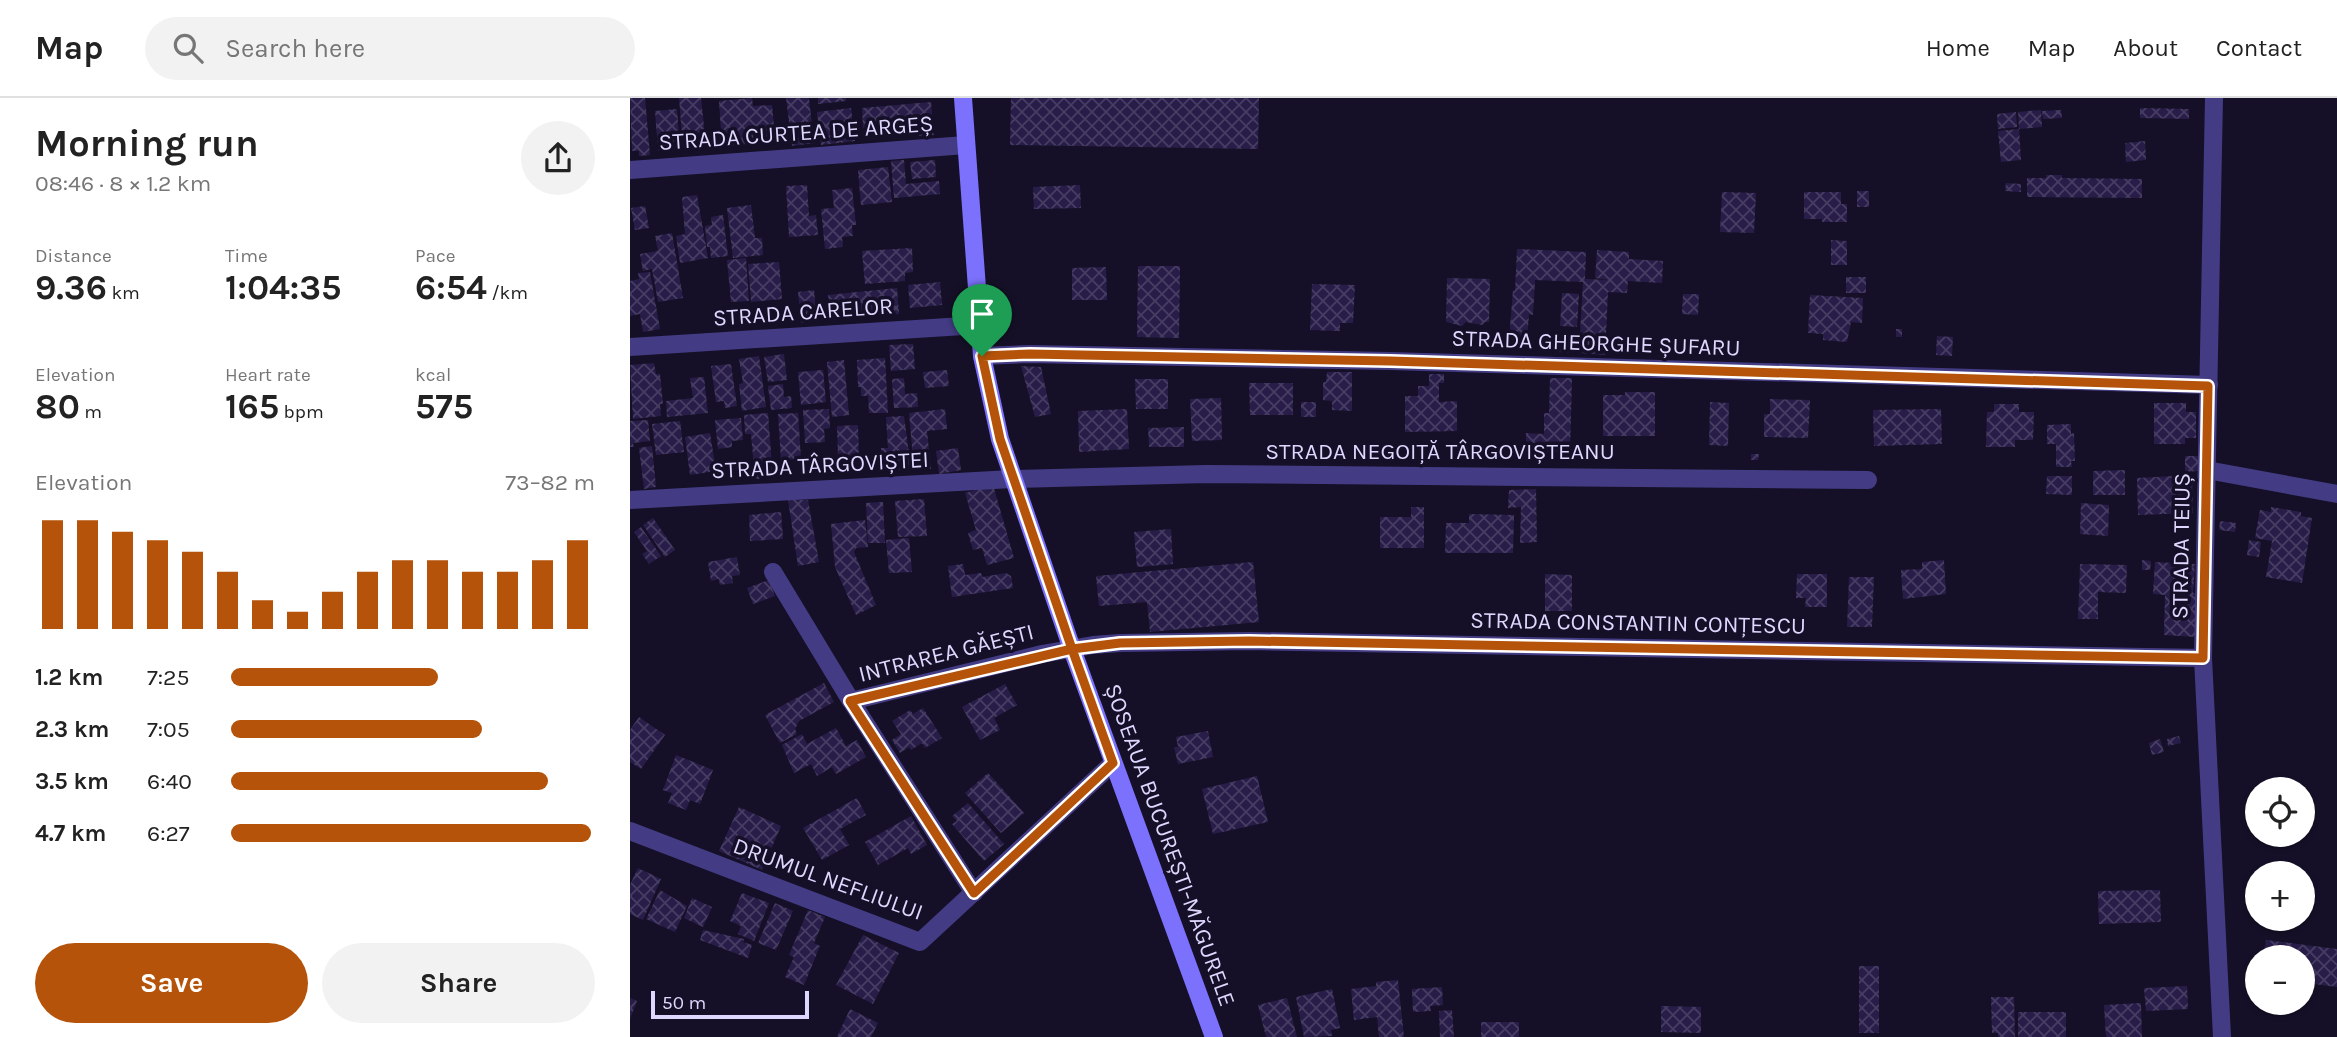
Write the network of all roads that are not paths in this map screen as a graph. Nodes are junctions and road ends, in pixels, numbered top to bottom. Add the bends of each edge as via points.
1 (963, 98) edge
2 (2214, 98) edge
3 (966, 145) junction
4 (630, 170) edge
5 (979, 325) junction
6 (630, 347) edge
7 (982, 356) junction
8 (2208, 386) junction
9 (2207, 470) junction
10 (1012, 479) junction
11 (1868, 480) dead end
12 (2337, 494) edge
13 (630, 500) edge
14 (773, 572) dead end
15 (1072, 649) junction
16 (2203, 658) junction
17 (850, 701) junction
18 (1113, 763) junction
19 (630, 831) edge
20 (974, 893) junction
21 (1214, 1037) edge
22 (2222, 1037) edge

1 - 3 main road, ȘOSEAUA BUCUREȘTI-MĂGURELE
2 - 8 street, STRADA TEIUȘ
3 - 4 street, STRADA CURTEA DE ARGEȘ
3 - 5 main road, ȘOSEAUA BUCUREȘTI-MĂGURELE
5 - 6 street, STRADA CARELOR
5 - 7 main road, ȘOSEAUA BUCUREȘTI-MĂGURELE
7 - 8 street, STRADA GHEORGHE ȘUFARU via 1390,361
7 - 10 main road, ȘOSEAUA BUCUREȘTI-MĂGURELE
8 - 9 street, STRADA TEIUȘ
9 - 12 street
9 - 16 street, STRADA TEIUȘ
10 - 11 street, STRADA NEGOIȚĂ TÂRGOVIȘTEANU via 1323,474
10 - 13 street, STRADA TÂRGOVIȘTEI
10 - 15 main road, ȘOSEAUA BUCUREȘTI-MĂGURELE
14 - 17 street
15 - 16 street, STRADA CONSTANTIN CONȚESCU via 1120,643 1249,641
15 - 17 street, INTRAREA GĂEȘTI
15 - 18 main road, ȘOSEAUA BUCUREȘTI-MĂGURELE
16 - 22 street, STRADA TEIUȘ
17 - 20 street, INTRAREA GĂEȘTI
18 - 20 street, DRUMUL NEFLIULUI
18 - 21 main road, ȘOSEAUA BUCUREȘTI-MĂGURELE
19 - 20 street, DRUMUL NEFLIULUI via 914,941 924,940

